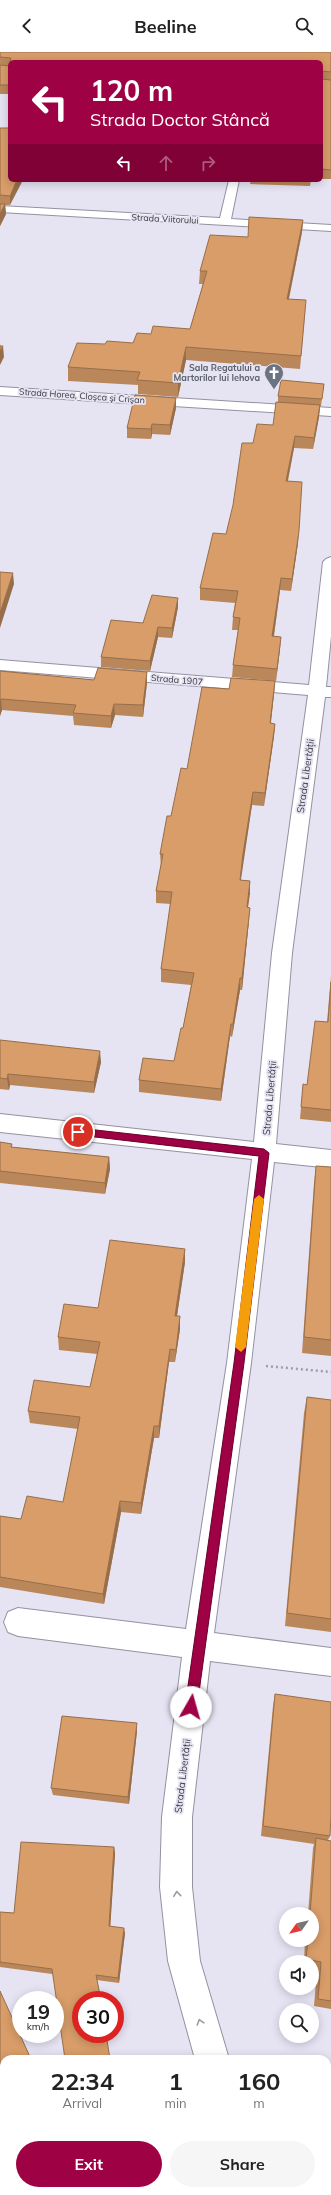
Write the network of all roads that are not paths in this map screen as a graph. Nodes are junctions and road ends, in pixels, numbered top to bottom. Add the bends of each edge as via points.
1 (234, 182) edge
2 (0, 209) edge
3 (224, 222) junction
4 (331, 228) edge
5 (0, 391) edge
6 (331, 412) edge
7 (331, 562) edge
8 (0, 665) edge
9 (324, 692) edge
10 (0, 1123) edge
11 (264, 1153) junction
12 (331, 1159) edge
13 (18, 1622) dead end
14 (198, 1644) junction
15 (331, 1662) edge
16 (211, 2055) edge

1 - 3 street
2 - 3 street, Strada Viitorului
3 - 4 street, Strada Viitorului
5 - 6 street, Strada Horea, Cloşca şi Crişan
7 - 9 street, Strada Libertății
8 - 9 street, Strada 1907
9 - 11 street, Strada Libertății via 300,810 282,953
10 - 11 street
11 - 12 street
11 - 14 street, Strada Libertății via 239,1363
13 - 14 street
14 - 15 street
16 -> 14 street, Strada Libertății via 184,1961 176,1887 177,1817

